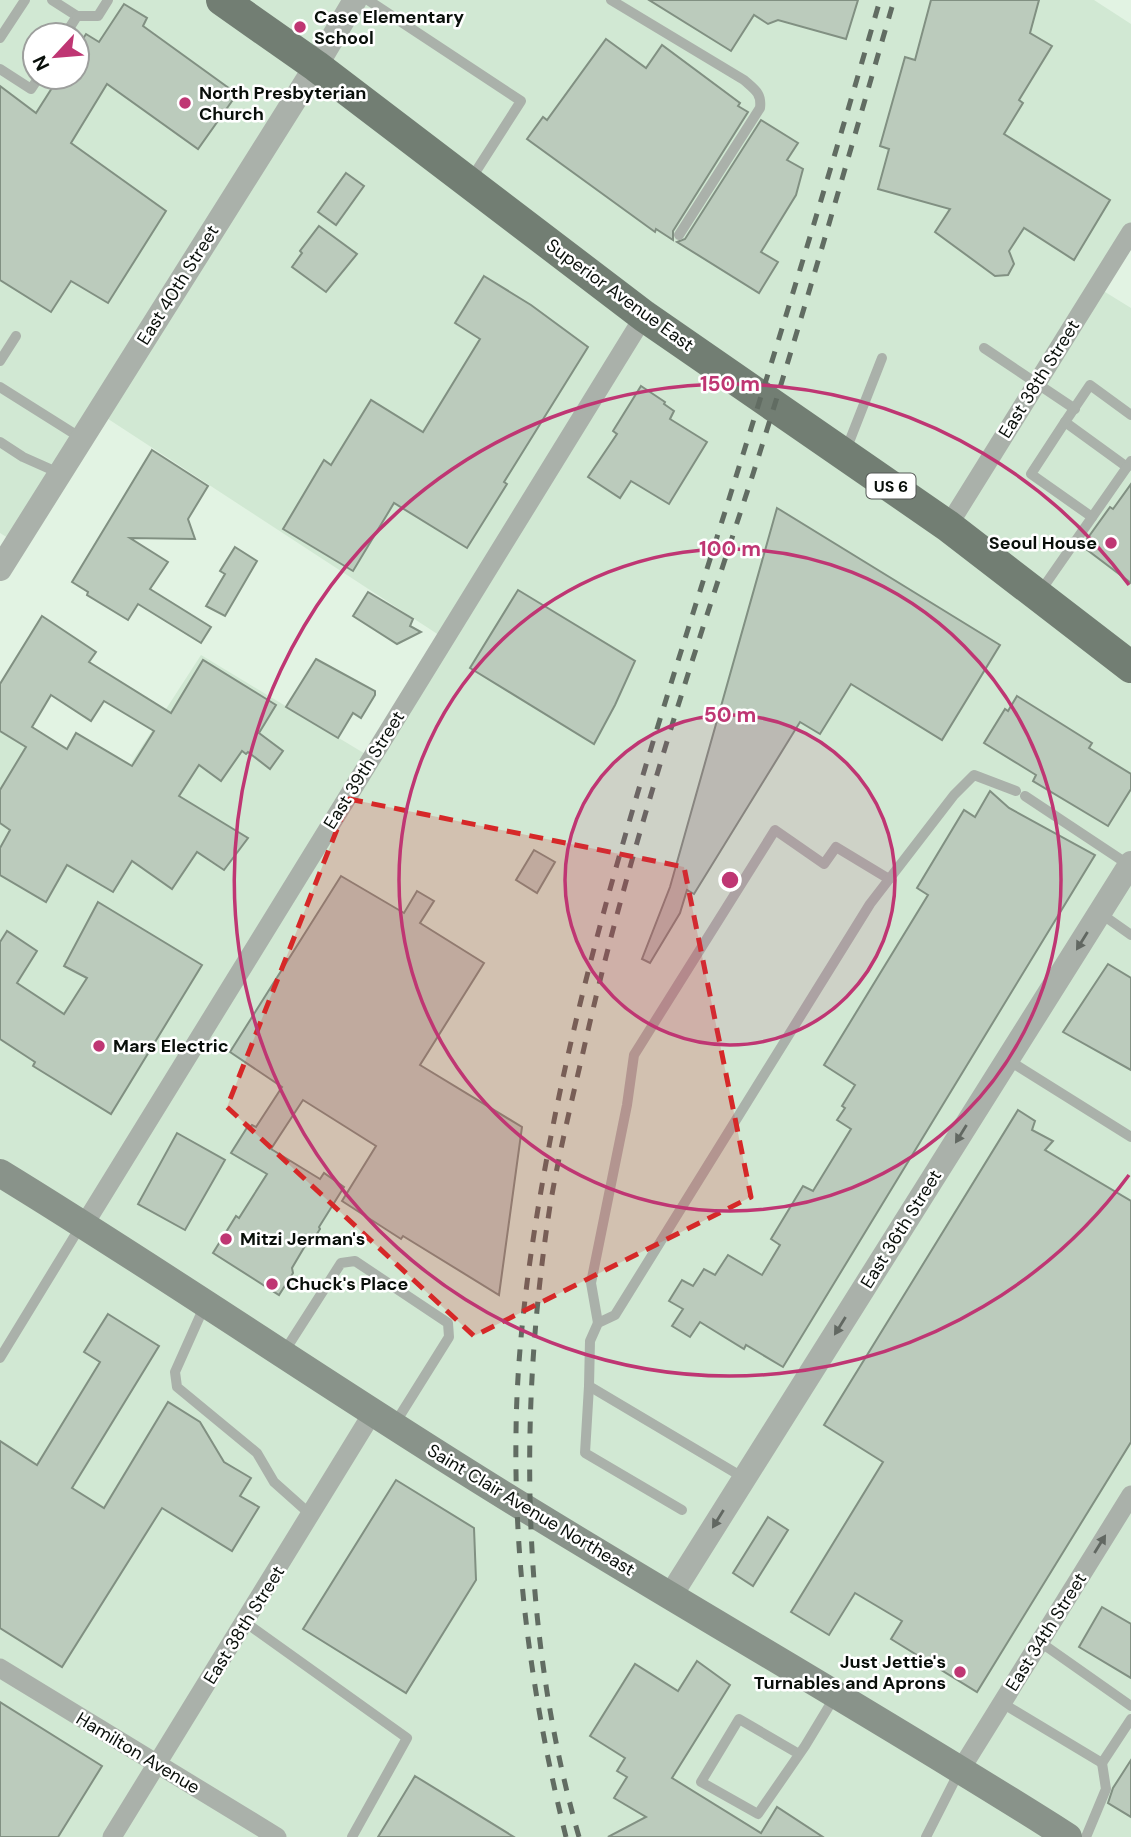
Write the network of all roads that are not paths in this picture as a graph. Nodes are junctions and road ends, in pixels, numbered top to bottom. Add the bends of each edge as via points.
1 (25, 0) edge
2 (52, 0) edge
3 (108, 0) edge
4 (222, 0) edge
5 (355, 0) edge
6 (368, 0) edge
7 (611, 0) edge
8 (77, 16) junction
9 (74, 21) edge
10 (0, 38) edge
11 (316, 66) junction
12 (0, 69) edge
13 (21, 83) edge
14 (468, 182) junction
15 (1131, 232) edge
16 (679, 234) dead end
17 (644, 316) junction
18 (16, 336) dead end
19 (984, 348) dead end
20 (882, 358) dead end
21 (0, 361) edge
22 (1036, 384) junction
23 (0, 387) edge
24 (1075, 409) junction
25 (1131, 415) edge
26 (1065, 422) junction
27 (82, 438) junction
28 (0, 442) edge
29 (845, 454) junction
30 (1129, 464) edge
31 (60, 473) junction
32 (1092, 517) junction
33 (948, 526) junction
34 (0, 569) edge
35 (1038, 595) junction
36 (1131, 667) edge
37 (1128, 871) edge
38 (889, 879) junction
39 (1099, 913) junction
40 (1131, 935) edge
41 (1007, 1060) junction
42 (1131, 1137) edge
43 (0, 1173) edge
44 (83, 1224) junction
45 (206, 1304) junction
46 (598, 1323) junction
47 (283, 1354) junction
48 (0, 1357) edge
49 (589, 1386) junction
50 (384, 1419) junction
51 (744, 1478) junction
52 (1131, 1496) edge
53 (682, 1510) dead end
54 (311, 1515) junction
55 (671, 1595) junction
56 (246, 1623) junction
57 (1040, 1642) junction
58 (0, 1668) edge
59 (836, 1694) junction
60 (1002, 1703) junction
61 (1131, 1706) edge
62 (1131, 1719) edge
63 (799, 1754) junction
64 (1102, 1763) junction
65 (158, 1765) junction
66 (961, 1769) junction
67 (119, 1835) edge
68 (277, 1837) edge
69 (352, 1837) edge
70 (926, 1837) edge
71 (1068, 1837) edge
72 (1086, 1837) edge

1 - 10 lane
2 - 8 lane
3 - 8 lane via 98,16
4 - 11 main road, US 6
5 - 11 street, East 40th Street
6 - 14 lane via 521,101
7 - 16 lane via 744,80 761,100
8 - 9 lane
11 - 14 main road, Superior Avenue East / US 6
11 - 27 street, East 40th Street
12 - 13 lane
14 - 17 main road, Superior Avenue East / US 6
15 - 22 street, East 38th Street
17 - 29 main road, Superior Avenue East / US 6
17 - 44 street, East 39th Street
18 - 21 lane
19 - 22 lane
20 - 29 lane
22 - 24 lane
22 - 33 street, East 38th Street
23 - 27 lane
24 - 25 lane via 1090,386
24 - 26 lane
26 - 30 lane
26 - 32 lane via 1031,474
27 - 31 street, East 40th Street
28 - 31 lane
29 - 33 main road, Superior Avenue East / US 6
30 - 32 lane
31 - 34 street, East 40th Street
32 - 35 lane
33 - 35 main road, Superior Avenue East / US 6
35 - 36 main road, Superior Avenue East / US 6
37 - 38 lane via 1021,794 974,775
37 - 39 street, East 36th Street
38 - 46 lane via 615,1315
38 - 46 lane via 836,846 824,863 775,830 634,1055 591,1283
39 - 40 lane
39 -> 41 street, East 36th Street
41 - 42 lane
41 -> 51 street, East 36th Street
43 - 44 main road, Saint Clair Avenue Northeast
44 - 45 main road, Saint Clair Avenue Northeast
44 - 48 lane
45 - 47 main road, Saint Clair Avenue Northeast
45 - 54 lane via 175,1372 177,1387 257,1453 274,1482
46 - 49 lane via 590,1341
47 - 50 main road, Saint Clair Avenue Northeast
47 - 50 lane via 341,1263 355,1261 448,1323 449,1336
49 - 51 lane
49 - 53 lane via 585,1453
50 - 54 street, East 38th Street
50 - 55 main road, Saint Clair Avenue Northeast
51 -> 55 street, East 36th Street
57 -> 52 street, East 34th Street
54 - 56 street, East 38th Street
55 - 59 main road, Saint Clair Avenue Northeast
56 - 65 street, East 38th Street
56 - 69 lane via 407,1738
57 - 60 street, East 34th Street
57 - 61 lane
58 - 65 street, Hamilton Avenue
59 - 63 lane
59 - 66 main road, Saint Clair Avenue Northeast
60 - 64 lane
60 - 66 street, East 34th Street
62 - 64 lane
63 - 63 lane via 758,1814 701,1782 739,1719
64 - 72 lane via 1106,1788
65 - 67 street, East 38th Street
65 - 68 street, Hamilton Avenue
66 - 70 lane
66 - 71 main road, Saint Clair Avenue Northeast

